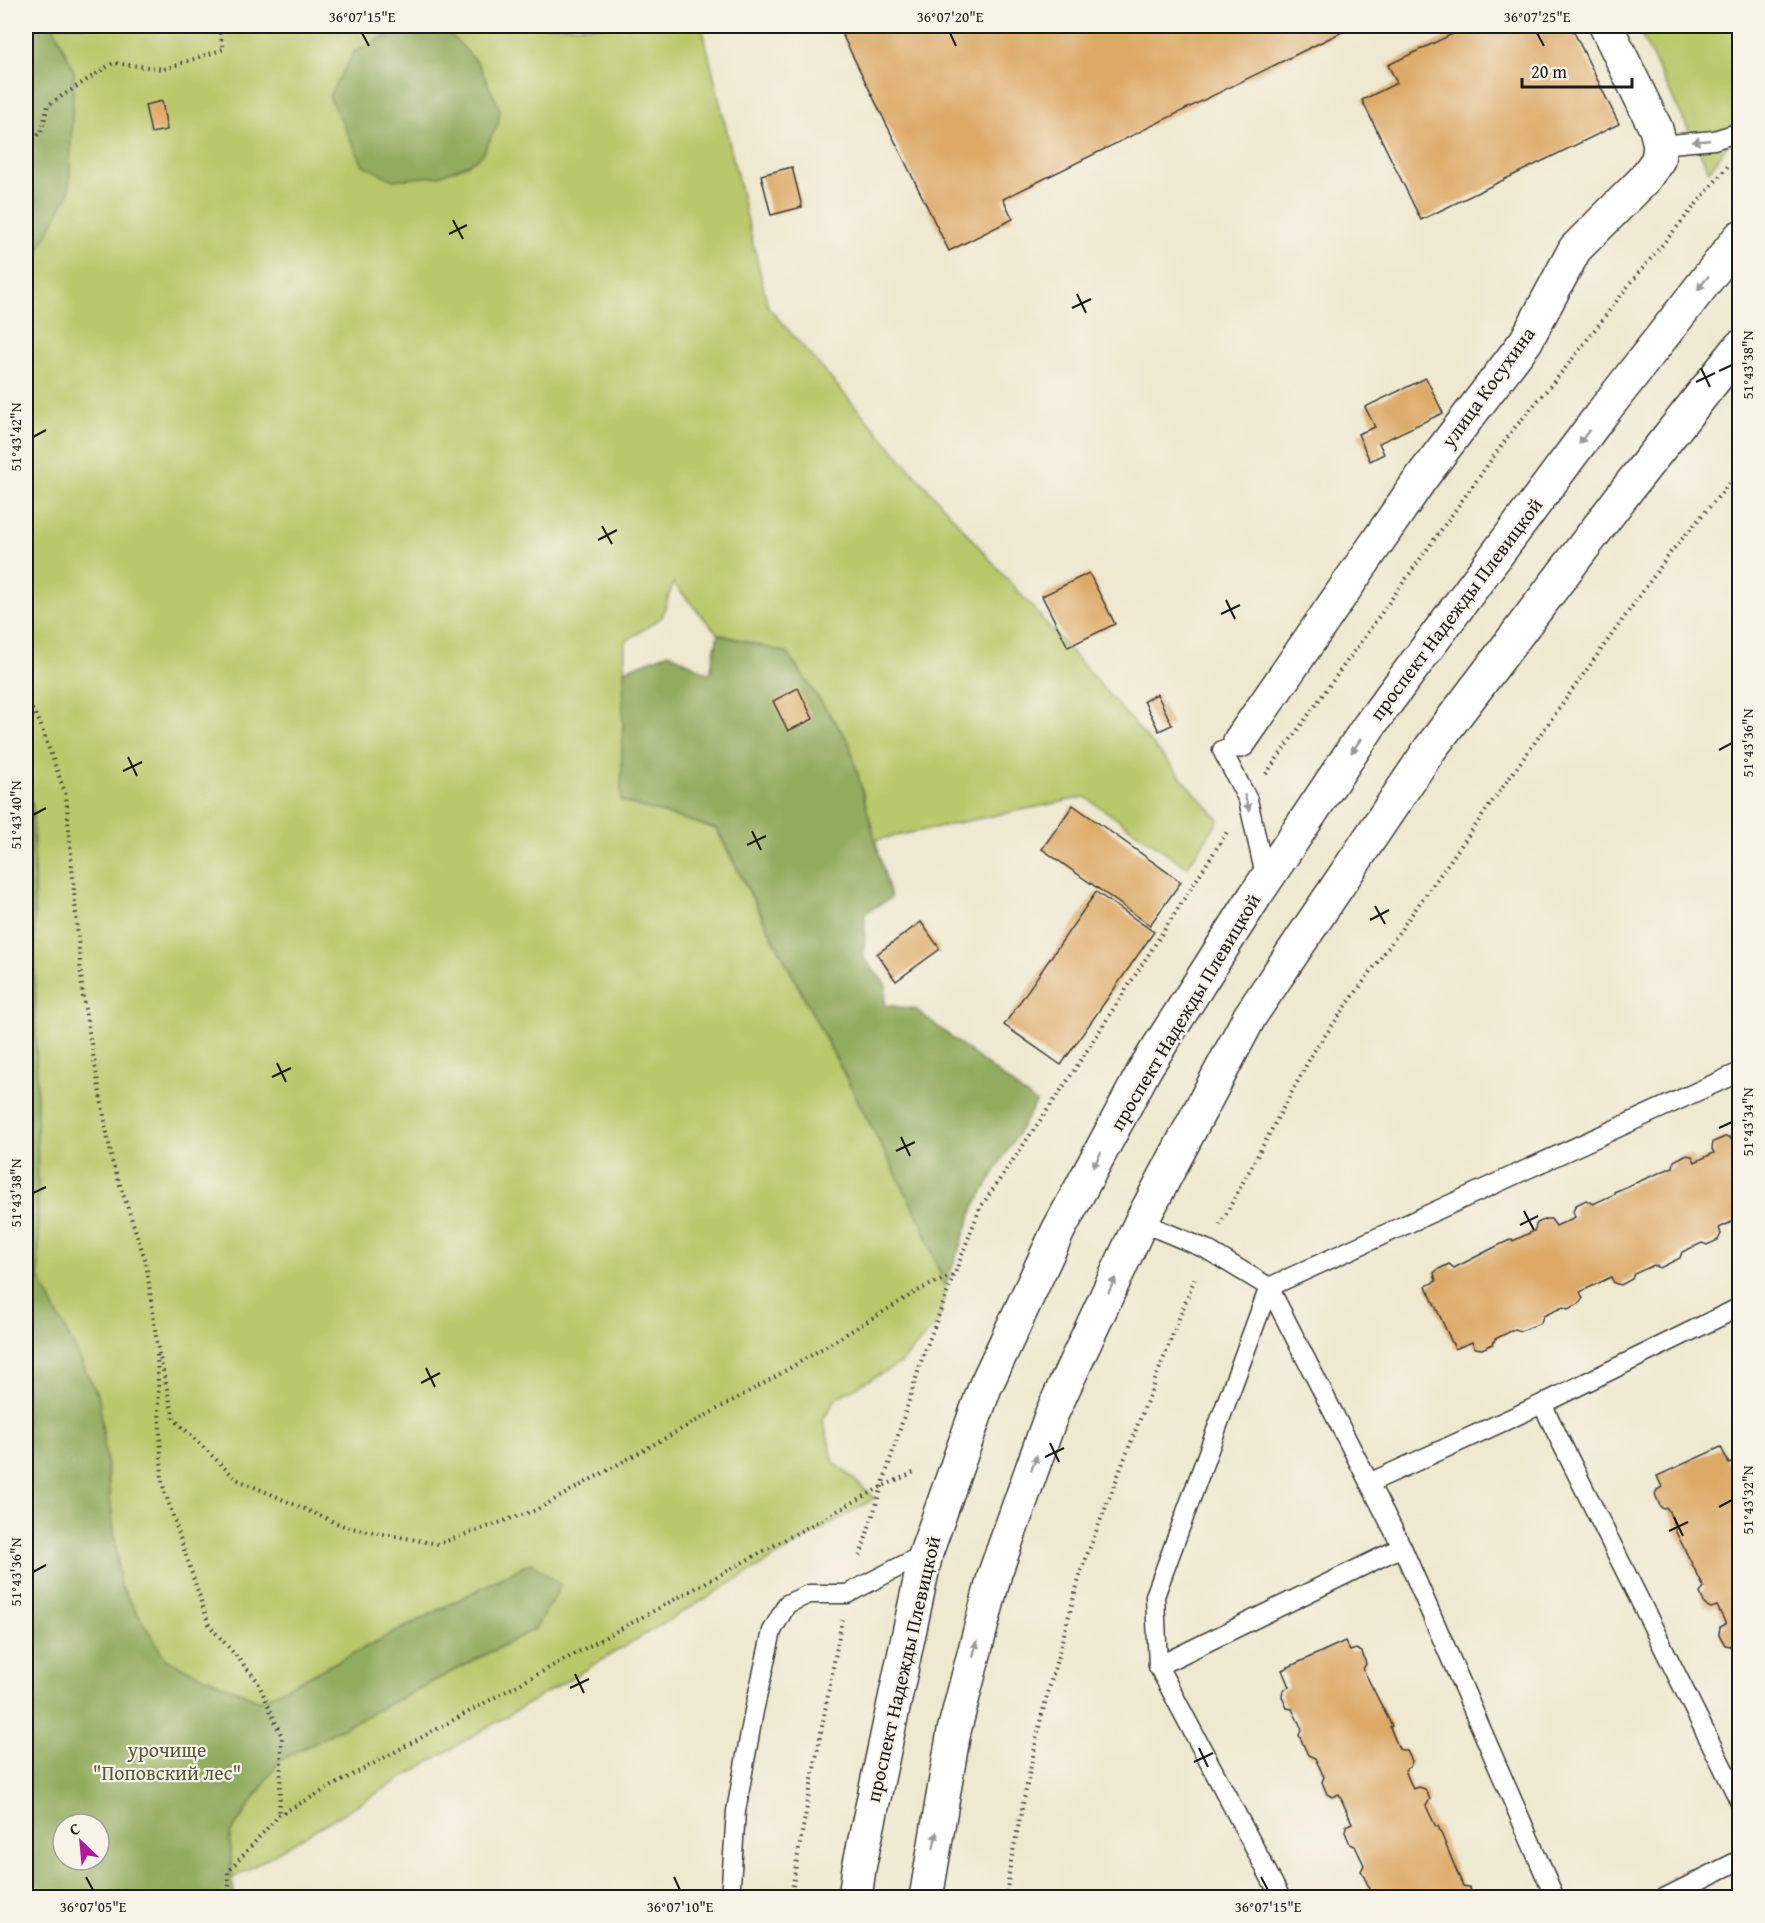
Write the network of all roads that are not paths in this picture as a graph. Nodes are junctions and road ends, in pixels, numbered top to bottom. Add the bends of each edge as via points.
1 (1606, 26) edge
2 (1740, 132) edge
3 (1660, 145) junction
4 (1740, 237) edge
5 (1740, 347) edge
6 (1231, 746) joint
7 (1266, 880) junction
8 (1740, 1072) edge
9 (1142, 1222) junction
10 (1269, 1287) junction
11 (1740, 1307) edge
12 (1542, 1404) junction
13 (1369, 1483) junction
14 (1402, 1547) junction
15 (926, 1552) junction
16 (1158, 1666) junction
17 (1740, 1802) edge
18 (1740, 1860) edge
19 (730, 1898) edge
20 (855, 1898) edge
21 (926, 1898) edge
22 (1281, 1898) edge
23 (1555, 1898) edge
24 (1665, 1898) edge

1 - 3 main road
2 -> 3 lane via 1714,140
3 - 6 main road, улица Косухина via 1658,160 1643,181 1575,249 1526,341 1422,477
4 -> 7 main road, проспект Надежды Плевицкой via 1603,412 1369,726
5 - 9 main road via 1430,749 1250,1016
6 -> 7 lane
7 -> 15 main road, проспект Надежды Плевицкой via 1146,1068 1058,1231 985,1388
8 - 10 lane
9 - 10 lane via 1206,1249
21 -> 9 main road via 954,1731 994,1573 1052,1413
10 - 13 lane
10 - 16 lane via 1155,1596
11 - 12 lane
12 - 13 lane
12 - 17 lane
13 - 14 lane
14 - 16 lane
14 - 23 lane
15 - 19 lane via 847,1594 809,1594 786,1604 772,1631 754,1711 736,1811
15 - 20 main road, проспект Надежды Плевицкой
16 - 22 lane
18 - 24 lane

